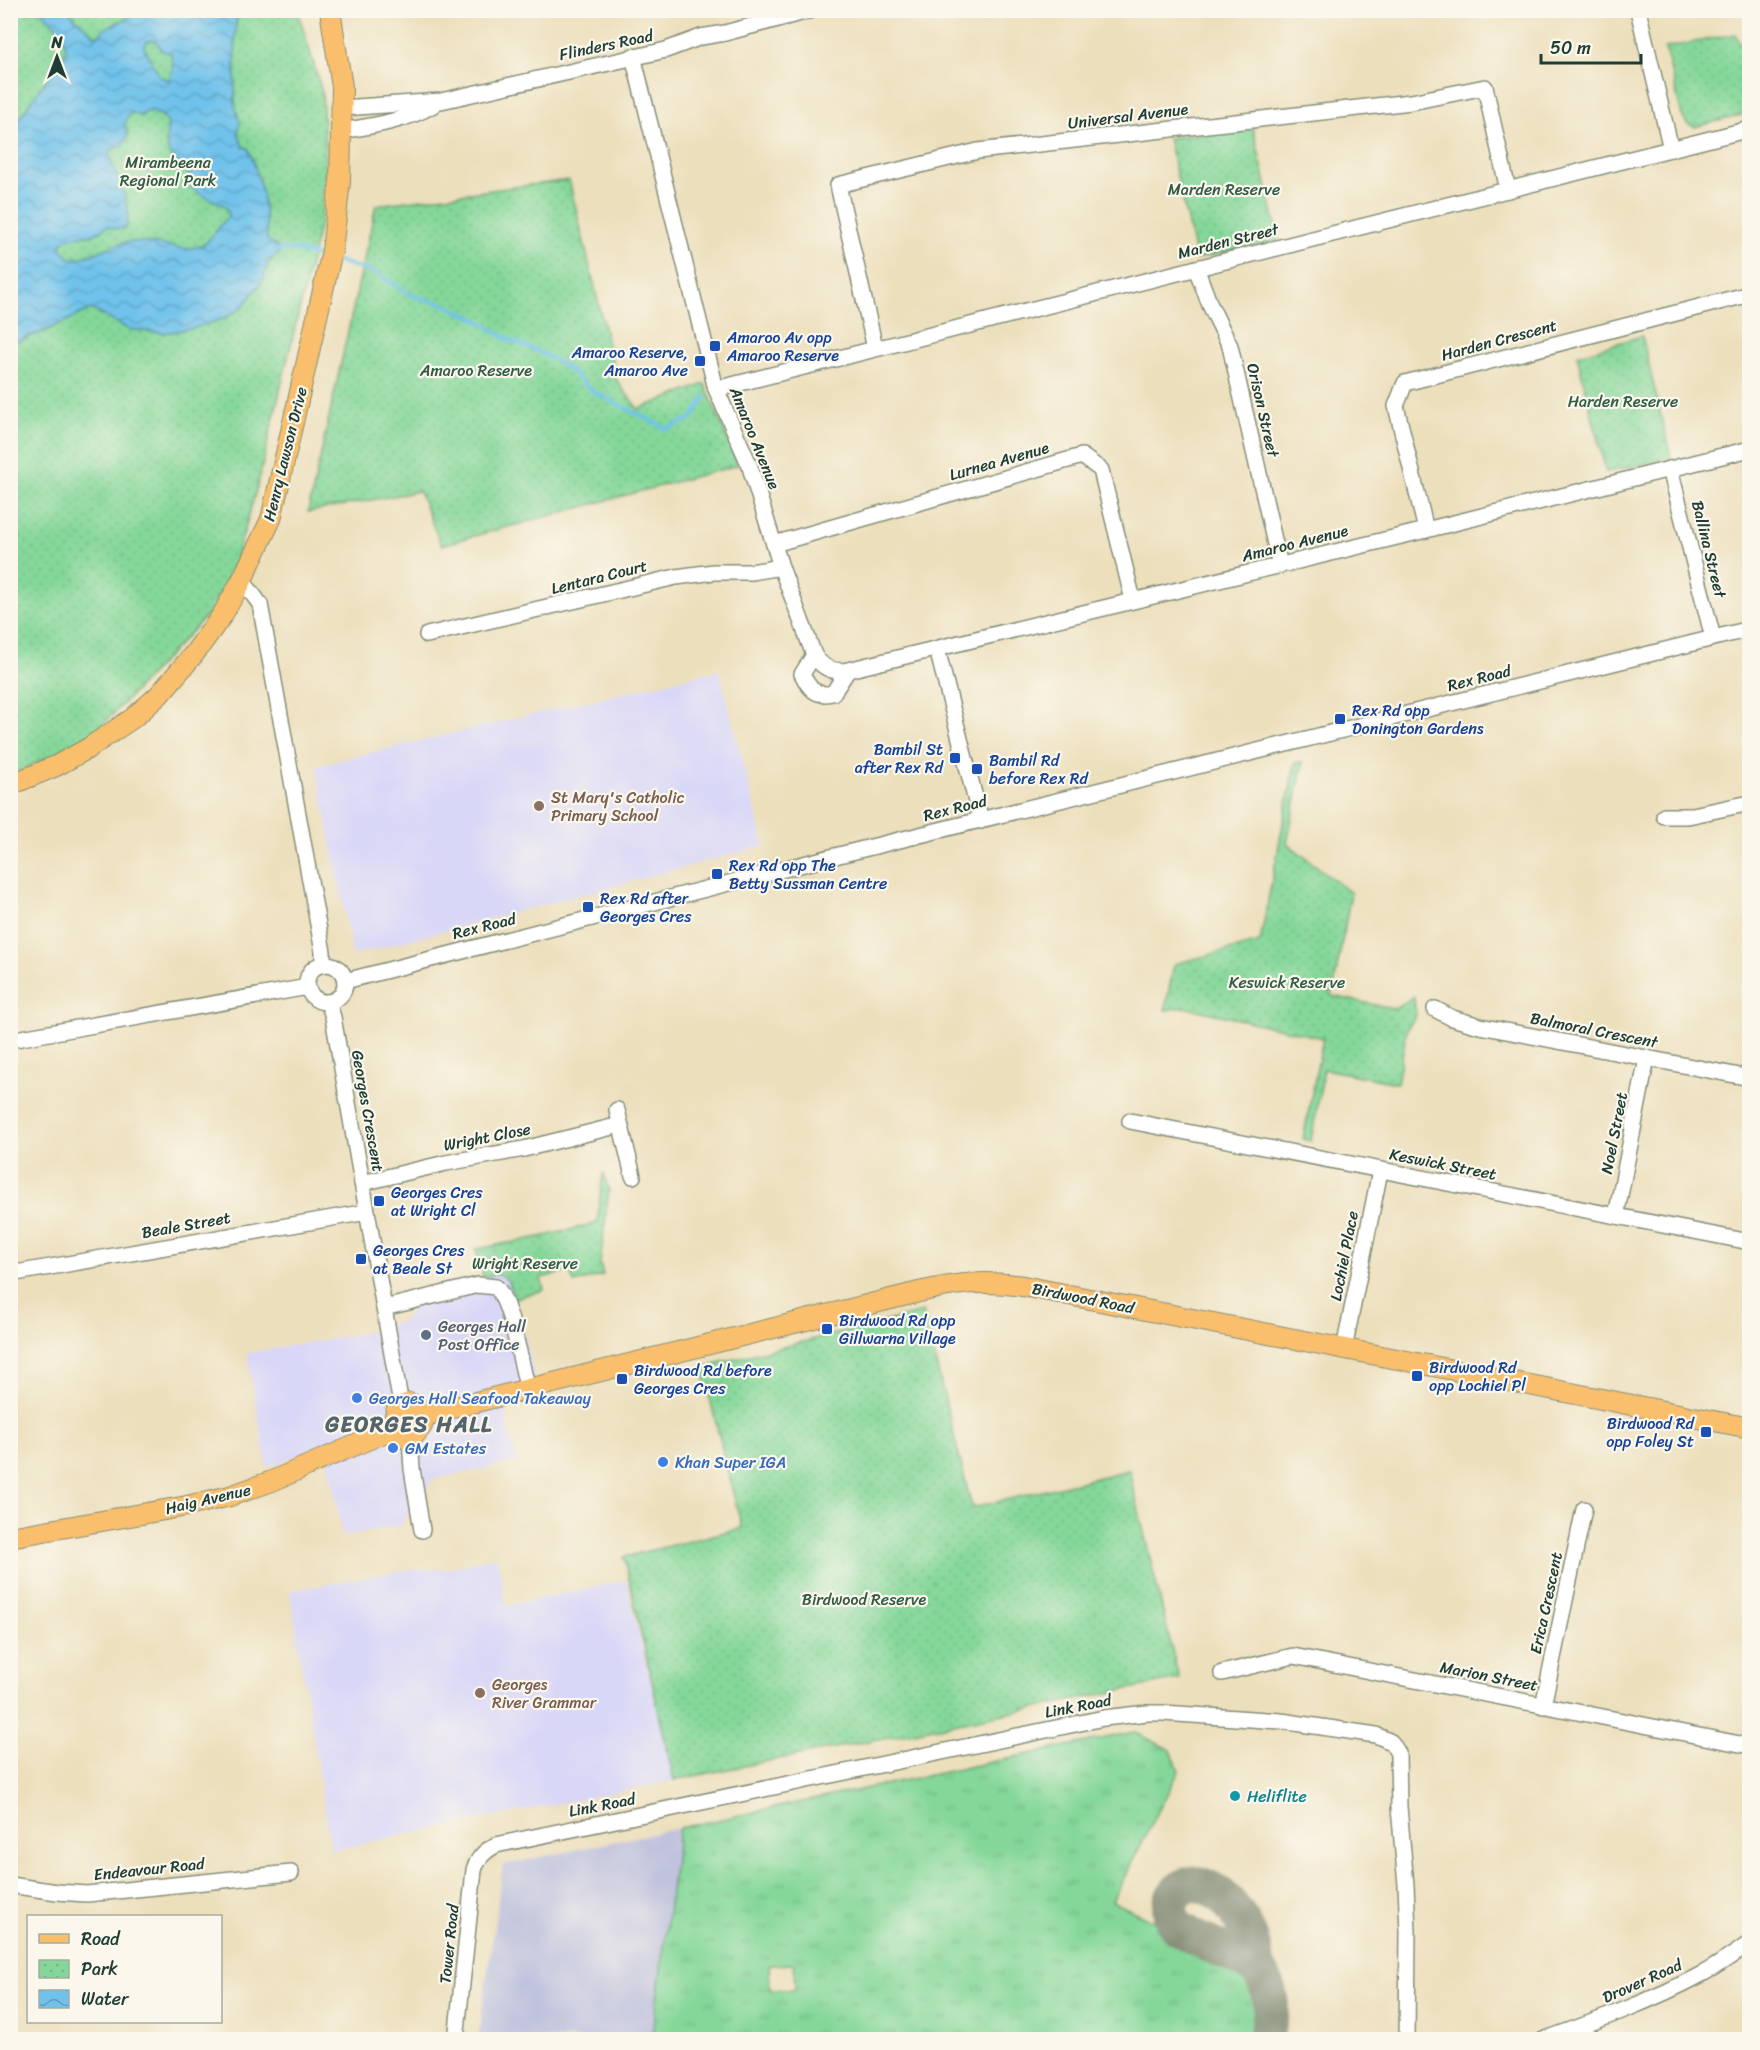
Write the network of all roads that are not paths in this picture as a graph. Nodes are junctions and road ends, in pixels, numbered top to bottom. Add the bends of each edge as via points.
1 (330, 10) edge
2 (812, 10) edge
3 (1638, 10) edge
4 (633, 56) junction
5 (441, 101) junction
6 (343, 108) junction
7 (1749, 129) edge
8 (342, 132) junction
9 (1671, 149) junction
10 (1508, 190) junction
11 (1196, 268) junction
12 (1749, 294) edge
13 (875, 348) junction
14 (716, 389) junction
15 (1749, 449) edge
16 (1670, 469) junction
17 (1426, 530) junction
18 (774, 544) junction
19 (1280, 566) junction
20 (781, 567) junction
21 (242, 580) junction
22 (1133, 600) junction
23 (1749, 629) edge
24 (427, 635) dead end
25 (1713, 638) junction
26 (937, 649) junction
27 (814, 655) junction
28 (849, 670) junction
29 (10, 785) edge
30 (1749, 803) edge
31 (1664, 816) dead end
32 (981, 820) junction
33 (323, 965) junction
34 (345, 981) junction
35 (308, 987) junction
36 (328, 1002) junction
37 (1435, 1009) dead end
38 (10, 1040) edge
39 (1647, 1058) junction
40 (1749, 1078) edge
41 (1130, 1121) dead end
42 (1380, 1171) junction
43 (633, 1176) dead end
44 (362, 1183) junction
45 (367, 1212) junction
46 (1616, 1216) junction
47 (1749, 1242) edge
48 (10, 1274) edge
49 (384, 1308) junction
50 (1344, 1349) junction
51 (528, 1389) junction
52 (401, 1405) junction
53 (423, 1419) junction
54 (1749, 1428) edge
55 (402, 1433) junction
56 (1584, 1509) dead end
57 (422, 1530) dead end
58 (10, 1537) edge
59 (1222, 1673) dead end
60 (1543, 1706) junction
61 (1749, 1746) edge
62 (483, 1853) joint
63 (291, 1873) dead end
64 (10, 1885) edge
65 (1749, 1943) edge
66 (456, 2040) edge
67 (1407, 2040) edge
68 (1543, 2040) edge

1 - 6 main road, Henry Lawson Drive via 341,70
2 - 4 street, Flinders Road
3 - 9 street
4 - 5 street, Flinders Road
4 - 14 street, Amaroo Avenue
5 - 6 street, Flinders Road
5 - 8 street, Flinders Road via 399,119
6 - 8 main road, Henry Lawson Drive
7 - 9 street, Marden Street
8 - 21 main road, Henry Lawson Drive via 330,260 271,519
9 - 10 street, Marden Street
10 - 11 street, Marden Street
10 - 13 street, Universal Avenue via 1485,87 1411,102 978,151 838,184
11 - 13 street, Marden Street
11 - 19 street, Orison Street via 1230,346
12 - 17 street, Harden Crescent via 1405,383 1396,406
13 - 14 street, Marden Street
14 - 18 street, Amaroo Avenue via 749,464
15 - 16 street, Amaroo Avenue
16 - 17 street, Amaroo Avenue
16 - 25 street, Ballina Street
17 - 19 street, Amaroo Avenue
18 - 20 street, Amaroo Avenue
18 - 22 street, Lurnea Avenue via 1082,456 1101,470
19 - 22 street, Amaroo Avenue
20 - 24 street, Lentara Court via 676,577
20 - 27 street, Amaroo Avenue
21 - 29 main road, Henry Lawson Drive via 206,639 152,701 87,749
21 - 33 street via 260,604
22 - 26 street, Amaroo Avenue
23 - 25 street, Rex Road
25 - 32 street, Rex Road
26 - 28 street, Amaroo Avenue
26 - 32 street
27 - 28 street, Amaroo Avenue via 830,670
27 - 28 street via 802,674 809,688 824,695 833,693
30 - 31 street via 1688,816
32 - 34 street, Rex Road
33 - 34 street via 335,966
33 - 35 street via 311,972
34 - 36 street via 341,995
35 - 36 street via 317,1000
35 - 38 street
36 - 44 street, Georges Crescent
37 - 39 street, Balmoral Crescent via 1480,1026
39 - 40 street, Balmoral Crescent
39 - 46 street, Noel Street
41 - 42 street, Keswick Street
42 - 46 street, Keswick Street
42 - 50 street, Lochiel Place
43 - 44 street, Wright Close via 618,1118 524,1149
44 - 45 street, Georges Crescent
45 - 48 street, Beale Street
45 - 49 street, Georges Crescent
46 - 47 street, Keswick Street
49 - 51 street via 478,1285 496,1287 507,1307
49 - 52 street, Georges Crescent
50 - 51 main road, Birdwood Road via 1023,1286 967,1282
50 - 54 main road, Birdwood Road
51 - 53 main road, Birdwood Road via 440,1411
52 - 53 main road via 415,1405
52 - 55 main road via 395,1413
53 - 55 main road via 419,1432
55 - 57 street
55 - 58 main road, Haig Avenue via 230,1496
56 - 60 street, Erica Crescent
59 - 60 street, Marion Street via 1293,1656
60 - 61 street, Marion Street
62 - 66 street, Tower Road via 474,1870
62 - 67 street, Link Road via 519,1839 1113,1717 1186,1714 1281,1721 1365,1733 1391,1742 1398,1753 1408,1932
63 - 64 street, Endeavour Road via 87,1893
65 - 68 street, Drover Road via 1704,1973 1667,1991

